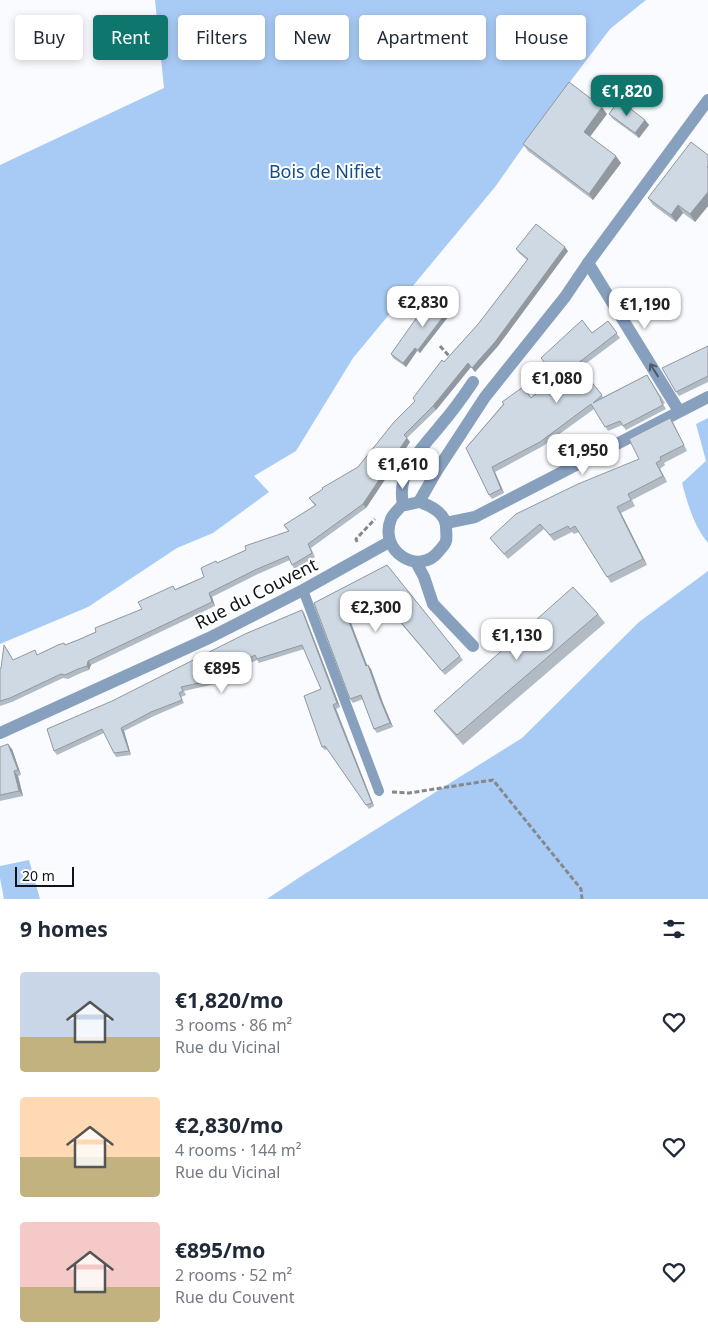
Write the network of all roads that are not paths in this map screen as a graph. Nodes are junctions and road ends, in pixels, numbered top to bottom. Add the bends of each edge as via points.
1 (708, 100) edge
2 (588, 263) junction
3 (474, 382) dead end
4 (708, 397) edge
5 (679, 411) junction
6 (419, 502) junction
7 (403, 504) junction
8 (446, 523) junction
9 (389, 542) junction
10 (416, 562) junction
11 (304, 590) junction
12 (473, 646) dead end
13 (0, 733) edge
14 (379, 791) road end

1 - 2 street
5 -> 2 street
2 - 6 street via 485,397
3 - 7 street via 418,452 403,480 400,492
4 - 5 street
5 - 8 street via 475,516
6 - 7 street
6 - 8 street via 439,512
7 - 9 street via 392,518
8 - 10 street via 446,542 434,557
9 - 10 street via 400,556
9 - 11 street, Rue du Couvent
10 - 12 street via 433,604
11 - 13 street, Rue du Couvent via 209,638
11 - 14 lane

